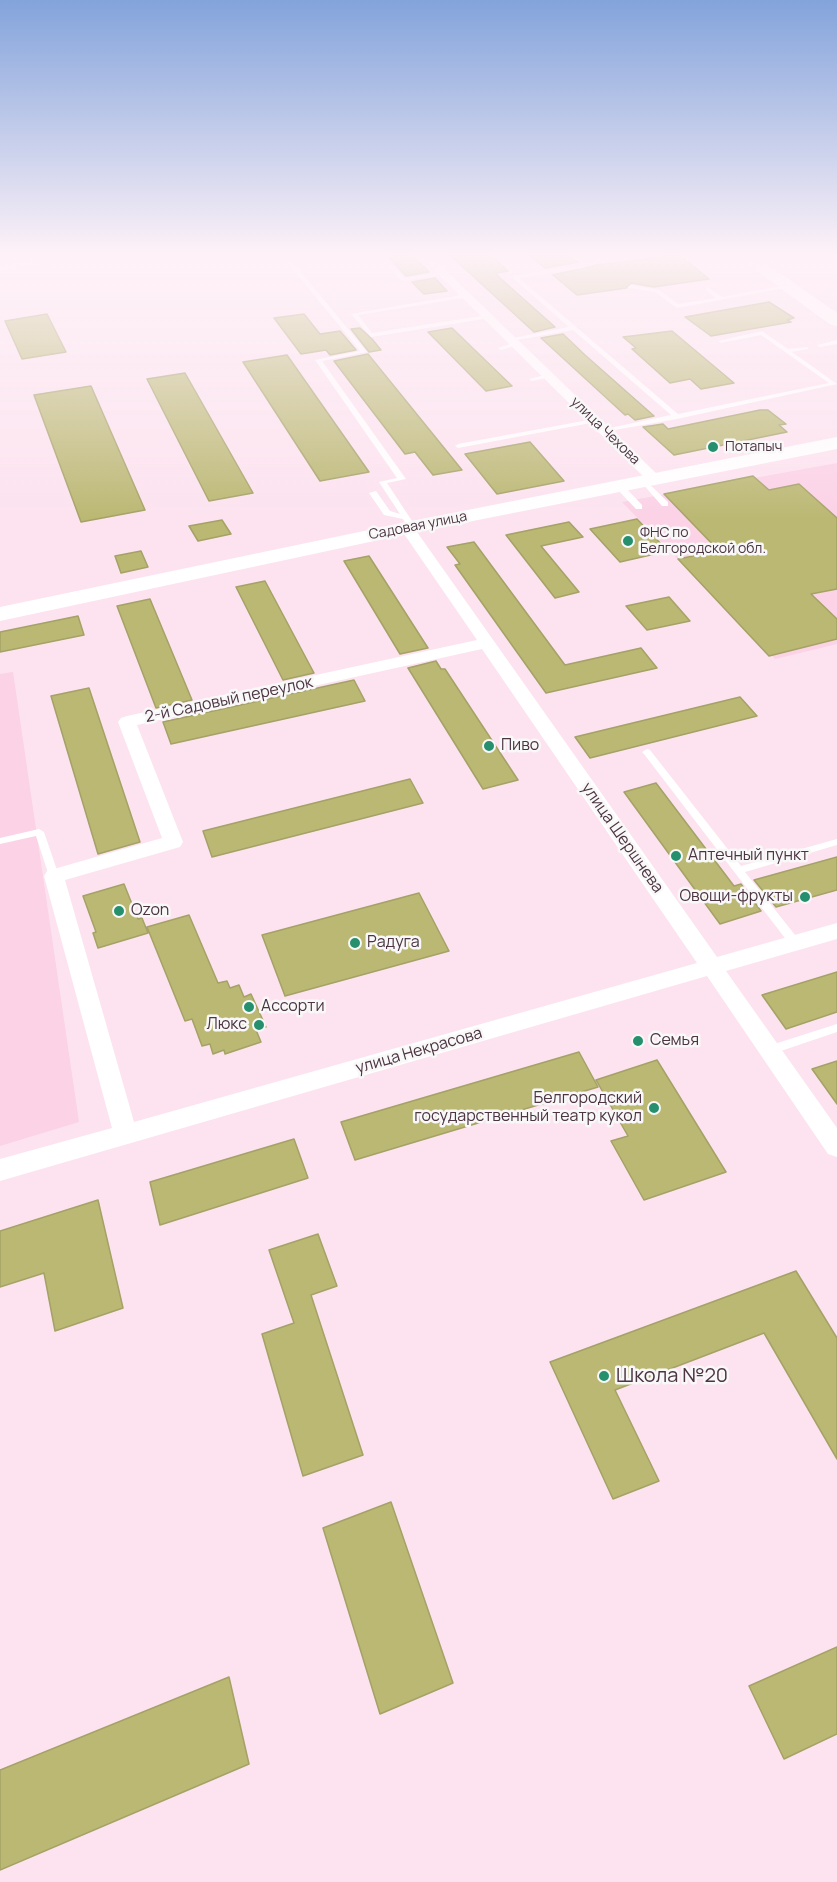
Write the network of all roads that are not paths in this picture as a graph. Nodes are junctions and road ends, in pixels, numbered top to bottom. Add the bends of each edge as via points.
1 (357, 344) edge
2 (509, 344) edge
3 (592, 344) edge
4 (777, 344) edge
5 (827, 344) edge
6 (820, 345) dead end
7 (806, 348) dead end
8 (787, 351) junction
9 (549, 376) junction
10 (532, 379) dead end
11 (676, 417) junction
12 (594, 421) junction
13 (605, 431) junction
14 (837, 443) edge
15 (458, 446) dead end
16 (650, 481) junction
17 (620, 487) junction
18 (373, 493) dead end
19 (665, 504) dead end
20 (639, 507) dead end
21 (409, 524) junction
22 (0, 614) edge
23 (487, 643) junction
24 (647, 752) dead end
25 (0, 841) edge
26 (837, 842) edge
27 (739, 870) junction
28 (54, 876) junction
29 (837, 931) edge
30 (795, 943) junction
31 (711, 967) junction
32 (837, 1028) edge
33 (769, 1050) junction
34 (126, 1134) junction
35 (837, 1147) edge
36 (0, 1170) edge

1 - 21 lane via 364,352 318,360 402,479 383,482
2 - 9 street, улица Чехова
3 - 11 lane
4 - 8 lane
5 - 6 lane
7 - 8 lane
8 - 11 lane via 834,384
9 - 10 lane
9 - 12 street, улица Чехова
11 - 13 lane
12 - 13 street, улица Чехова
12 - 15 lane
13 - 16 street, улица Чехова
14 - 16 main road, Садовая улица
16 - 17 main road, Садовая улица
16 - 19 lane
17 - 20 lane
17 - 21 main road, Садовая улица
18 - 21 lane via 387,513
21 - 22 main road, Садовая улица
21 - 23 street, улица Шершнева
23 - 28 street, 2-й Садовый переулок via 127,722 173,842
23 - 31 street, улица Шершнева
24 - 27 lane
25 - 28 lane via 39,832
26 - 27 lane
27 - 30 lane
28 - 34 street
29 - 30 street, улица Некрасова
30 - 31 street, улица Некрасова
31 - 33 street, улица Шершнева
31 - 34 street, улица Некрасова
32 - 33 lane
33 - 35 street, улица Шершнева
34 - 36 street, улица Некрасова

